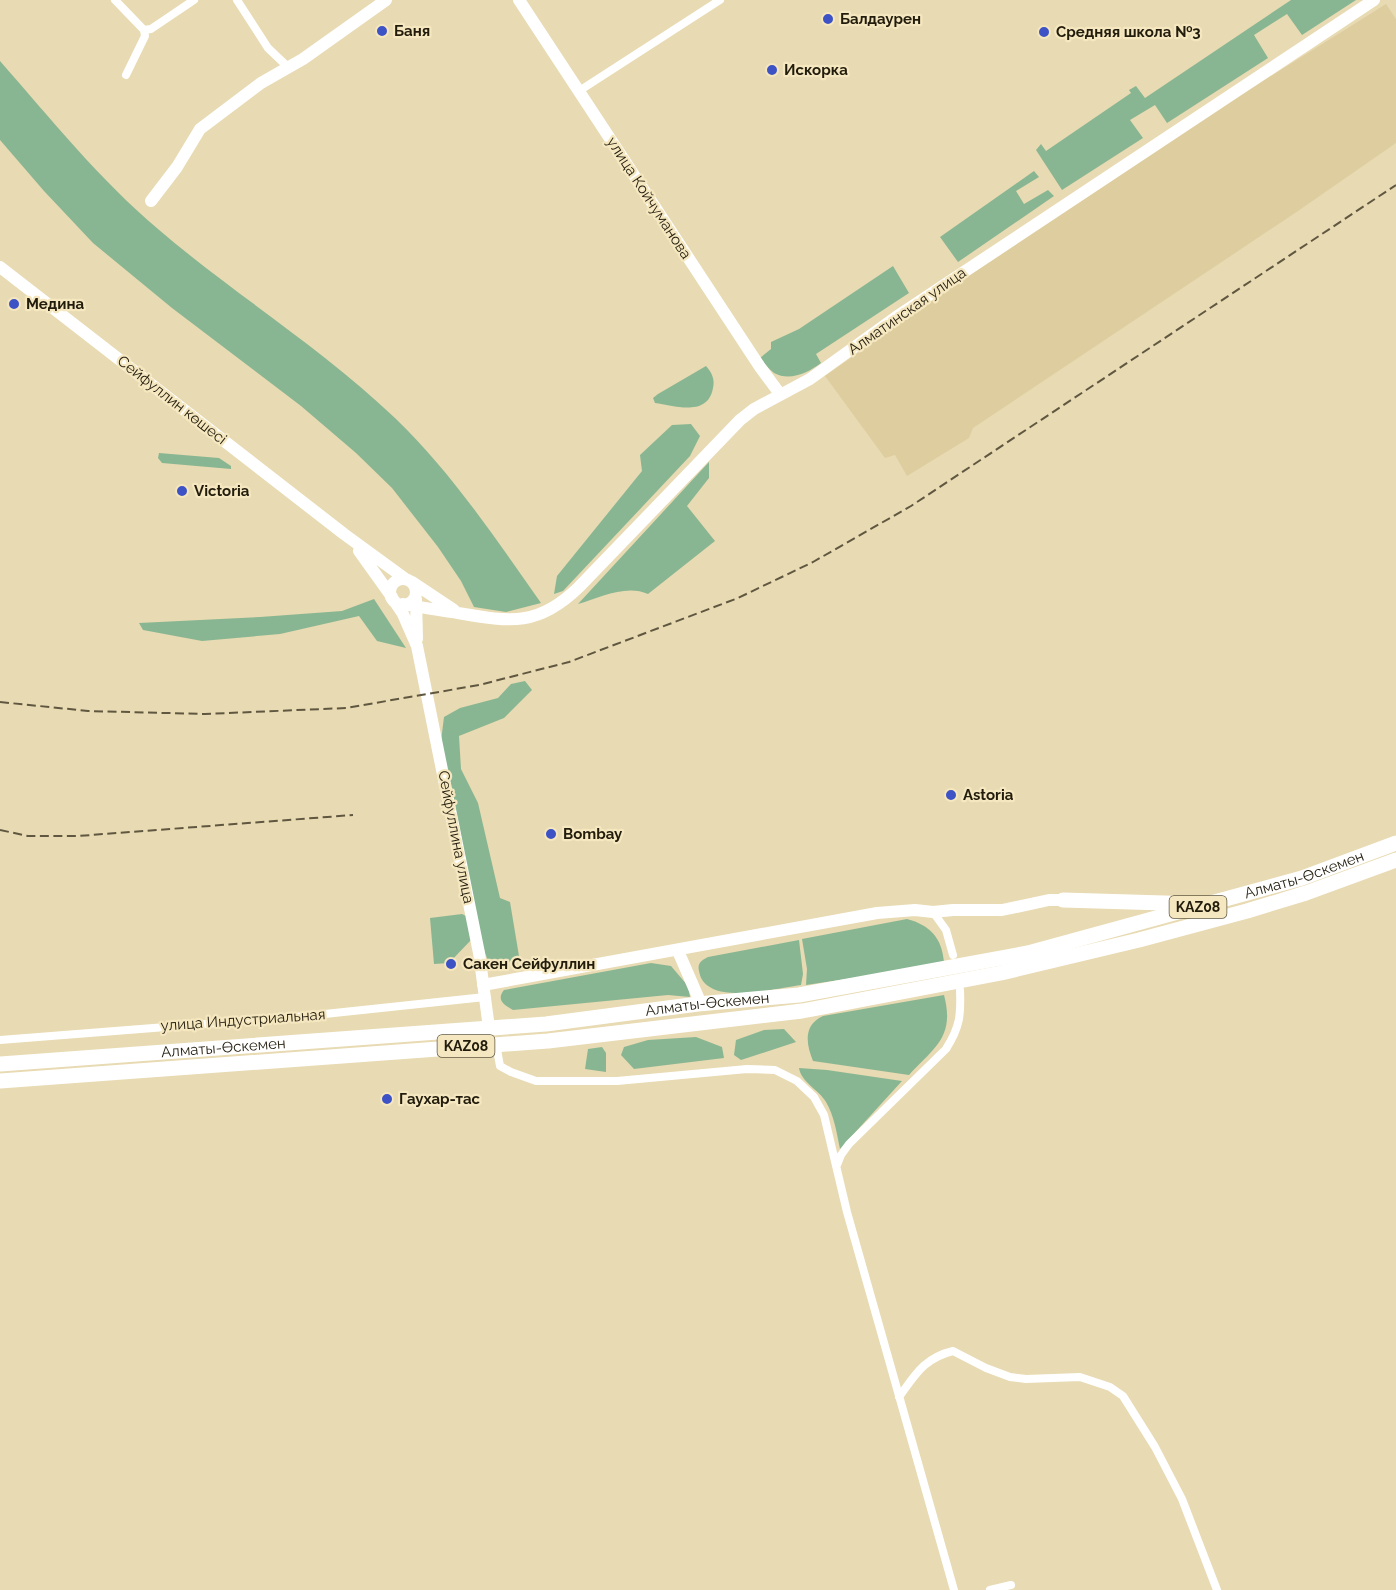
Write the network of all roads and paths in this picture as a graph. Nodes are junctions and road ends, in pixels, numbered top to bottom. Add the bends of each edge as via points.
1 (115, 0) edge
2 (194, 0) edge
3 (237, 0) edge
4 (386, 0) edge
5 (519, 0) edge
6 (720, 0) edge
7 (1374, 0) edge
8 (144, 30) junction
9 (289, 68) junction
10 (126, 75) dead end
11 (579, 91) junction
12 (151, 201) dead end
13 (0, 267) edge
14 (780, 394) junction
15 (344, 534) junction
16 (413, 591) junction
17 (396, 600) junction
18 (461, 614) junction
19 (417, 646) junction
20 (1396, 843) edge
21 (1396, 860) edge
22 (1064, 900) joint
23 (1206, 905) junction
24 (933, 912) junction
25 (678, 951) junction
26 (953, 956) dead end
27 (998, 966) junction
28 (960, 990) dead end
29 (484, 991) junction
30 (701, 1004) junction
31 (489, 1028) junction
32 (0, 1040) edge
33 (496, 1044) junction
34 (0, 1064) edge
35 (0, 1081) edge
36 (837, 1166) junction
37 (898, 1397) junction
38 (1011, 1585) dead end
39 (954, 1590) edge
40 (990, 1590) edge
41 (1217, 1590) edge

1 - 8 street
2 - 8 street
3 - 9 street via 268,48
4 - 9 street
5 - 11 street, улица Койчуманова
6 - 11 street
7 - 14 street, Алматинская улица via 896,317 810,379
8 - 10 street via 145,36
9 - 12 street via 261,83 200,129
11 - 14 street, улица Койчуманова
13 - 15 street, Сейфуллин көшесі
14 - 18 street, Алматинская улица via 740,420 558,606 517,619
15 - 16 street
15 - 17 street
16 - 17 street, Алматинская улица
16 - 17 street via 398,580 390,591
16 - 18 street, Алматинская улица
16 - 18 street
16 - 19 street
17 - 19 street
19 - 29 street, Сейфуллина улица via 480,953
20 - 23 highway, Алматы-Өскемен / KAZ08 via 1302,878
21 - 27 highway, Алматы-Өскемен / KAZ08 via 1247,911
22 - 23 highway
22 - 24 street via 1002,910
23 - 27 highway, Алматы-Өскемен / KAZ08 via 1028,953
24 - 25 street via 877,913
24 - 26 street via 946,930
25 - 29 street
25 - 30 street
27 - 30 highway, Алматы-Өскемен / KAZ08 via 924,971 799,994
27 - 33 highway, Алматы-Өскемен / KAZ08 via 929,988 802,1011
28 - 36 street via 960,1021 946,1049 849,1144
29 - 31 street, Сейфуллина улица
29 - 32 street, улица Индустриальная via 306,1016
30 - 31 highway, Алматы-Өскемен / KAZ08 via 596,1019
31 - 34 highway, Алматы-Өскемен / KAZ08
33 - 35 highway, Алматы-Өскемен / KAZ08
33 - 36 street via 500,1066 536,1081 616,1081 775,1070 797,1081 814,1097 824,1115
36 - 37 street
37 - 39 street
37 - 41 street via 926,1363 953,1351 1010,1377 1080,1377 1110,1387 1132,1409 1171,1478
38 - 40 street

